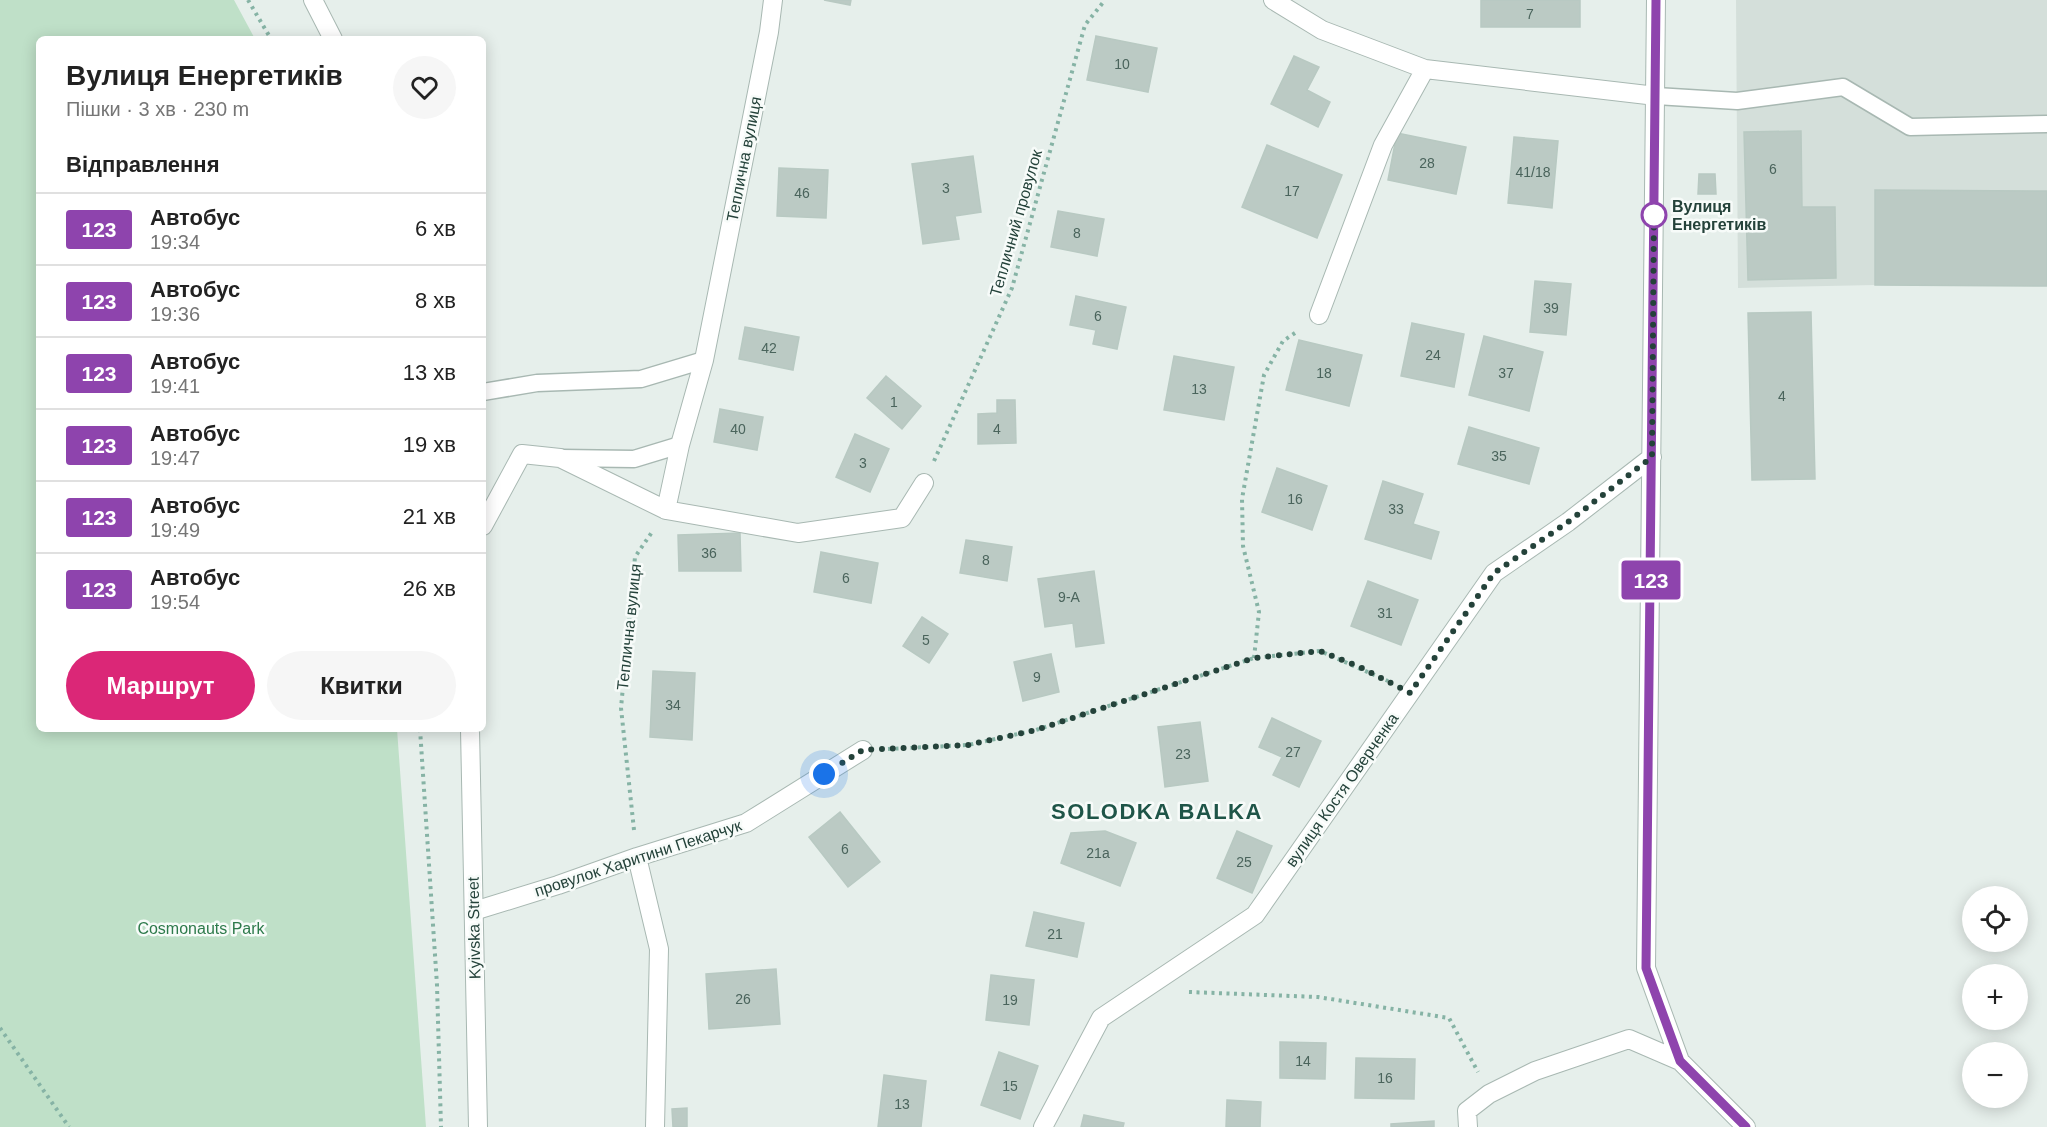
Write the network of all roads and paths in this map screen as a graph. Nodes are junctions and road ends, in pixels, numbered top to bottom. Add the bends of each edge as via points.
1 (248, 0) edge
2 (312, 0) edge
3 (773, 0) edge
4 (1105, 0) edge
5 (1273, 0) edge
6 (1656, 0) edge
7 (269, 36) edge
8 (331, 36) edge
9 (1425, 69) junction
10 (1656, 96) junction
11 (2047, 124) edge
12 (1319, 315) joint
13 (704, 360) junction
14 (486, 392) edge
15 (680, 446) junction
16 (1652, 457) junction
17 (560, 458) junction
18 (924, 483) joint
19 (666, 510) junction
20 (486, 520) edge
21 (1254, 658) junction
22 (1410, 693) junction
23 (420, 732) edge
24 (470, 732) edge
25 (863, 750) joint
26 (636, 857) junction
27 (474, 911) junction
28 (1145, 990) junction
29 (0, 1028) edge
30 (1680, 1061) junction
31 (1490, 1094) junction
32 (69, 1127) edge
33 (441, 1127) edge
34 (478, 1127) edge
35 (655, 1127) edge
36 (1043, 1127) edge
37 (1468, 1127) edge
38 (1746, 1127) edge

1 - 7 path
2 - 8 street
3 - 13 street, Теплична вулиця
4 - 18 path, Тепличний провулок via 1085,25 1012,288
5 - 9 street via 1322,30
6 - 10 street
9 - 10 street
9 - 12 street via 1383,145
10 - 11 lane via 1737,100 1843,87 1910,127
10 - 16 street
12 - 21 path via 1283,341 1264,375 1242,499 1243,546 1259,612
13 - 14 lane via 641,379 537,383
13 - 15 street, Теплична вулиця
15 - 17 lane via 634,459
15 - 19 street, Теплична вулиця
16 - 22 street, вулиця Костя Оверченка via 1494,573
16 - 30 street via 1646,968
17 - 19 street
17 - 20 street via 522,454
18 - 19 street via 902,518 798,534
19 - 26 path, Теплична вулиця via 635,557 621,708
21 - 22 path via 1320,651
21 - 25 path via 1036,730 968,745
22 - 28 street, вулиця Костя Оверченка via 1255,915
23 - 33 path via 437,985
24 - 27 street, Kyivska Street
25 - 26 street, провулок Харитини Пекарчук via 746,823
26 - 27 street, провулок Харитини Пекарчук
26 - 35 street via 658,949
27 - 34 street, Kyivska Street
28 - 31 path via 1318,997 1449,1018
28 - 36 street, вулиця Костя Оверченка via 1101,1018
29 - 32 path
30 - 31 street via 1629,1039 1535,1071
30 - 38 street
31 - 37 street via 1467,1111

